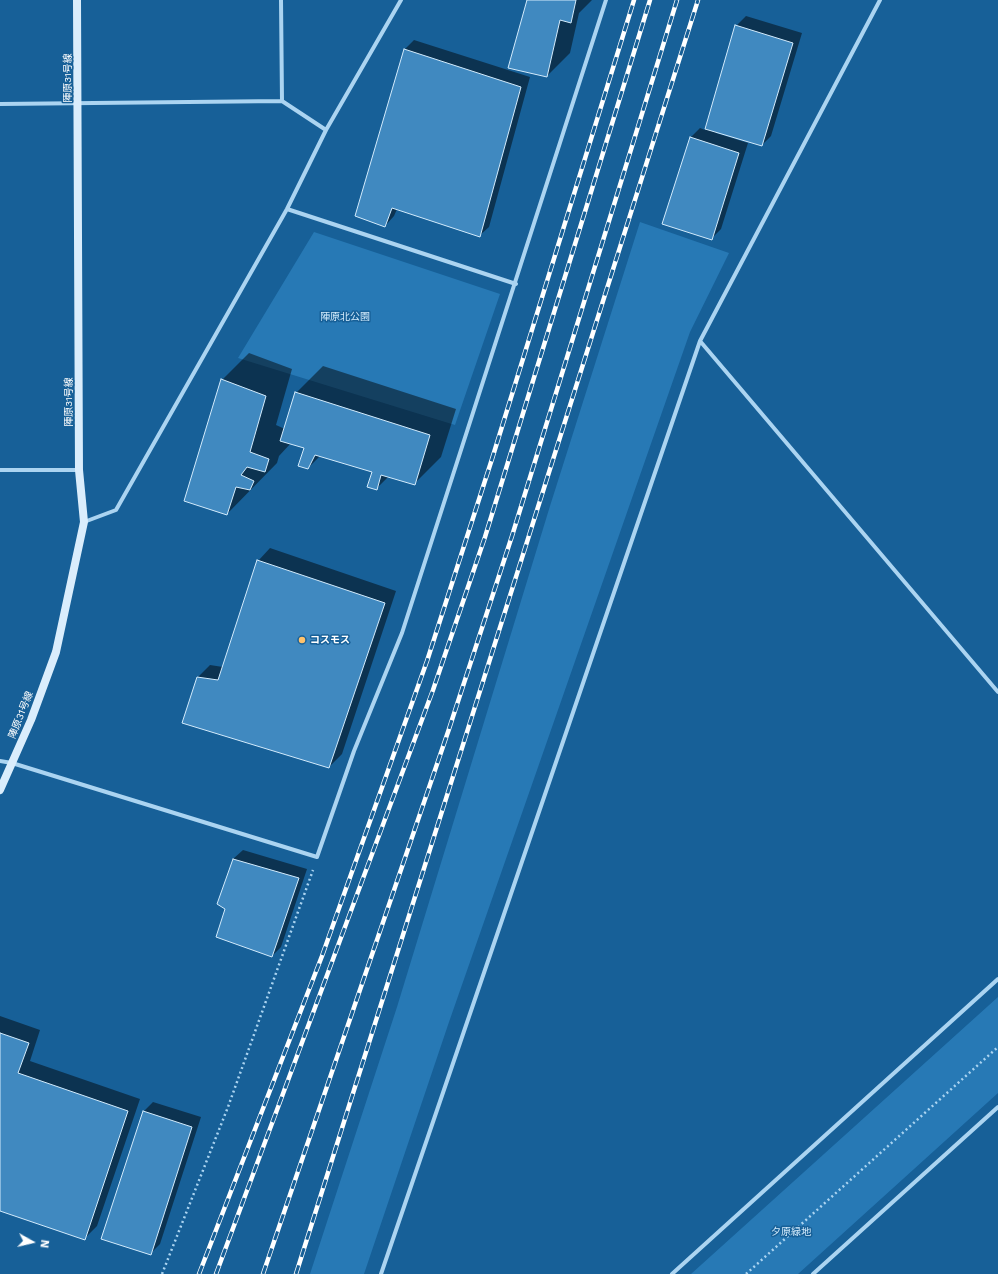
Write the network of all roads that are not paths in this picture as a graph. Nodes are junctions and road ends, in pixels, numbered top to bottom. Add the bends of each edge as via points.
1 (77, 0) edge
2 (281, 0) edge
3 (401, 0) edge
4 (606, 0) edge
5 (880, 0) edge
6 (282, 101) junction
7 (78, 103) junction
8 (0, 104) edge
9 (326, 130) junction
10 (287, 209) junction
11 (516, 284) junction
12 (700, 341) junction
13 (0, 470) edge
14 (80, 470) junction
15 (84, 522) junction
16 (998, 692) edge
17 (0, 761) edge
18 (12, 763) junction
19 (0, 790) edge
20 (998, 979) edge
21 (998, 1106) edge
22 (381, 1274) edge
23 (672, 1274) edge
24 (813, 1274) edge

1 - 7 street, 陣原31号線
2 - 6 street
3 - 9 street
4 - 11 street
5 - 12 street
6 - 7 street
6 - 9 street
7 - 8 street
7 - 14 street, 陣原31号線
9 - 10 street
10 - 11 street
10 - 15 street via 116,510
11 - 18 street via 402,633 354,751 317,857
12 - 16 street
12 - 22 street
13 - 14 street
14 - 15 street, 陣原31号線
15 - 18 street, 陣原31号線 via 56,652
17 - 18 street
18 - 19 street, 陣原31号線
20 - 23 street
21 - 24 street

